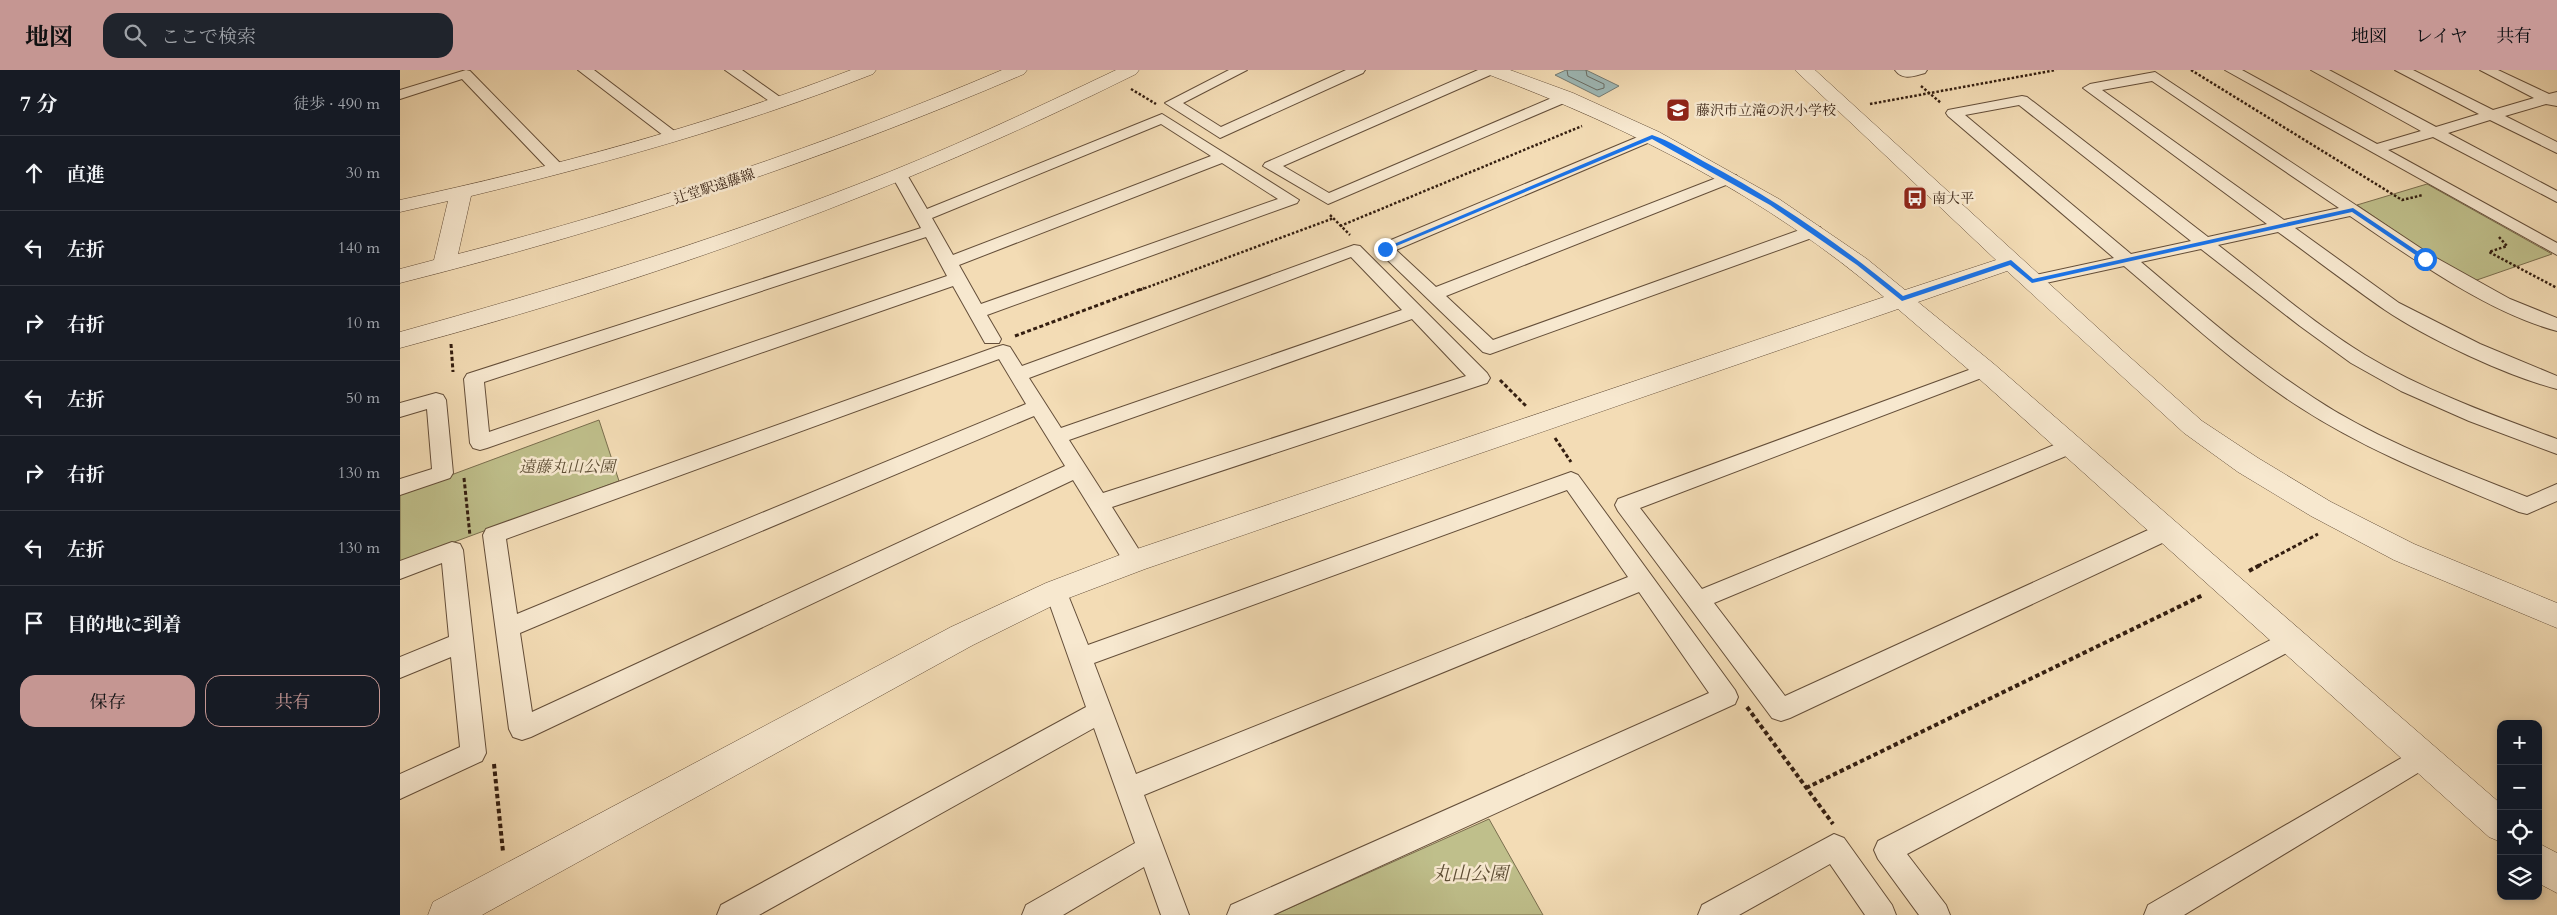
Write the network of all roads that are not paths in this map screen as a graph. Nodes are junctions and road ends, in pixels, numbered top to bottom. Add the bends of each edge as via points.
1 (427, 70) edge
2 (451, 70) edge
3 (585, 70) edge
4 (732, 70) edge
5 (867, 70) edge
6 (990, 70) edge
7 (1018, 70) edge
8 (1240, 70) edge
9 (1358, 70) edge
10 (1492, 70) edge
11 (1804, 70) edge
12 (1920, 70) edge
13 (2232, 70) edge
14 (2318, 70) edge
15 (2402, 70) edge
16 (2486, 70) edge
17 (1903, 71) edge
18 (1122, 74) edge
19 (400, 95) edge
20 (1566, 97) junction
21 (2554, 100) edge
22 (780, 102) junction
23 (2492, 115) junction
24 (2435, 132) junction
25 (673, 136) junction
26 (1652, 136) junction
27 (2557, 148) edge
28 (2376, 149) junction
29 (1223, 157) junction
30 (556, 168) junction
31 (900, 176) junction
32 (1730, 178) junction
33 (461, 193) junction
34 (2557, 197) edge
35 (400, 206) edge
36 (2353, 210) junction
37 (926, 223) junction
38 (2280, 226) junction
39 (1814, 231) junction
40 (2206, 242) junction
41 (2557, 250) edge
42 (446, 257) junction
43 (2128, 260) junction
44 (400, 262) edge
45 (953, 271) junction
46 (2021, 272) junction
47 (400, 276) edge
48 (1433, 295) junction
49 (1902, 298) junction
50 (977, 312) junction
51 (1414, 312) junction
52 (2557, 325) edge
53 (992, 339) dead end
54 (400, 340) edge
55 (1985, 370) junction
56 (1018, 375) junction
57 (2557, 383) edge
58 (1038, 407) junction
59 (400, 410) edge
60 (1057, 437) junction
61 (2071, 446) junction
62 (2557, 447) edge
63 (1077, 469) junction
64 (400, 487) edge
65 (2557, 492) edge
66 (1098, 503) junction
67 (2167, 532) junction
68 (1135, 561) junction
69 (400, 570) edge
70 (1643, 581) junction
71 (1056, 591) junction
72 (1698, 600) junction
73 (2557, 616) edge
74 (507, 628) junction
75 (2290, 640) junction
76 (462, 642) junction
77 (1080, 658) junction
78 (400, 668) edge
79 (1100, 712) junction
80 (2422, 757) junction
81 (400, 787) edge
82 (1129, 790) junction
83 (2497, 823) edge
84 (1151, 848) junction
85 (2542, 863) edge
86 (2557, 876) edge
87 (446, 915) edge
88 (731, 915) edge
89 (1036, 915) edge
90 (1175, 915) edge
91 (1241, 915) edge
92 (1712, 915) edge
93 (1882, 915) edge
94 (1936, 915) edge
95 (2158, 915) edge

1 - 2 street via 433,76
3 - 25 street
4 - 22 street
5 - 22 street
6 - 42 street, 辻堂駅遠藤線 via 828,135
7 - 42 street, 辻堂駅遠藤線 via 870,131 747,176 632,212
8 - 9 street via 1172,103 1220,133
10 - 20 street
10 - 20 street via 1271,166 1328,199
11 - 46 street
12 - 17 street
13 - 28 street
14 - 24 street
15 - 23 street
16 - 21 street
18 - 31 street via 1003,132
19 - 30 street via 464,74
20 - 26 street
21 - 23 street
22 - 25 street
23 - 24 street
23 - 27 street
24 - 28 street
24 - 34 street
25 - 30 street
26 - 32 street
26 - 48 street via 1385,249
28 - 41 street
29 - 37 street via 1162,118
29 - 45 street
29 - 50 street via 1291,200
30 - 33 street
31 - 37 street
31 - 54 street via 682,255
32 - 39 street
32 - 48 street
33 - 35 street
33 - 42 street
36 - 38 street
36 - 38 street via 2154,76 2090,88
36 - 52 street via 2464,282
37 - 45 street
37 - 45 street via 474,379 480,444
38 - 40 street
38 - 57 street via 2393,307 2432,330
39 - 48 street via 1490,348
39 - 49 street
40 - 43 street
40 - 43 street via 2022,100 1953,113
40 - 62 street via 2358,359 2467,413
42 - 44 street, 辻堂駅遠藤線
42 - 47 street, 辻堂駅遠藤線
43 - 46 street
43 - 65 street via 2266,375 2354,430 2408,457 2527,506
45 - 50 street
46 - 49 street
46 - 73 street via 2193,427 2248,465 2321,509 2404,552
49 - 55 street
49 - 68 street
50 - 53 street
51 - 56 street via 1354,250
51 - 60 street
51 - 66 street via 1480,378
55 - 61 street
55 - 72 street via 1626,505
56 - 58 street
56 - 74 street via 1003,351 494,535
58 - 60 street
58 - 74 street
59 - 64 street via 436,400 442,473
60 - 63 street
61 - 67 street
61 - 72 street
63 - 66 street
63 - 74 street via 522,729
66 - 68 street
67 - 72 street via 1781,710
67 - 75 street
68 - 71 street
69 - 76 street via 452,550
70 - 77 street via 1571,480
70 - 82 street
70 - 91 street via 1726,698
71 - 77 street
71 - 87 street via 927,655
75 - 80 street
75 - 94 street via 1888,850
76 - 78 street
76 - 81 street via 473,753
77 - 79 street
79 - 82 street
79 - 88 street
80 - 83 street
80 - 95 street
82 - 84 street
84 - 89 street
84 - 90 street
85 - 86 street
92 - 93 street via 1834,847

